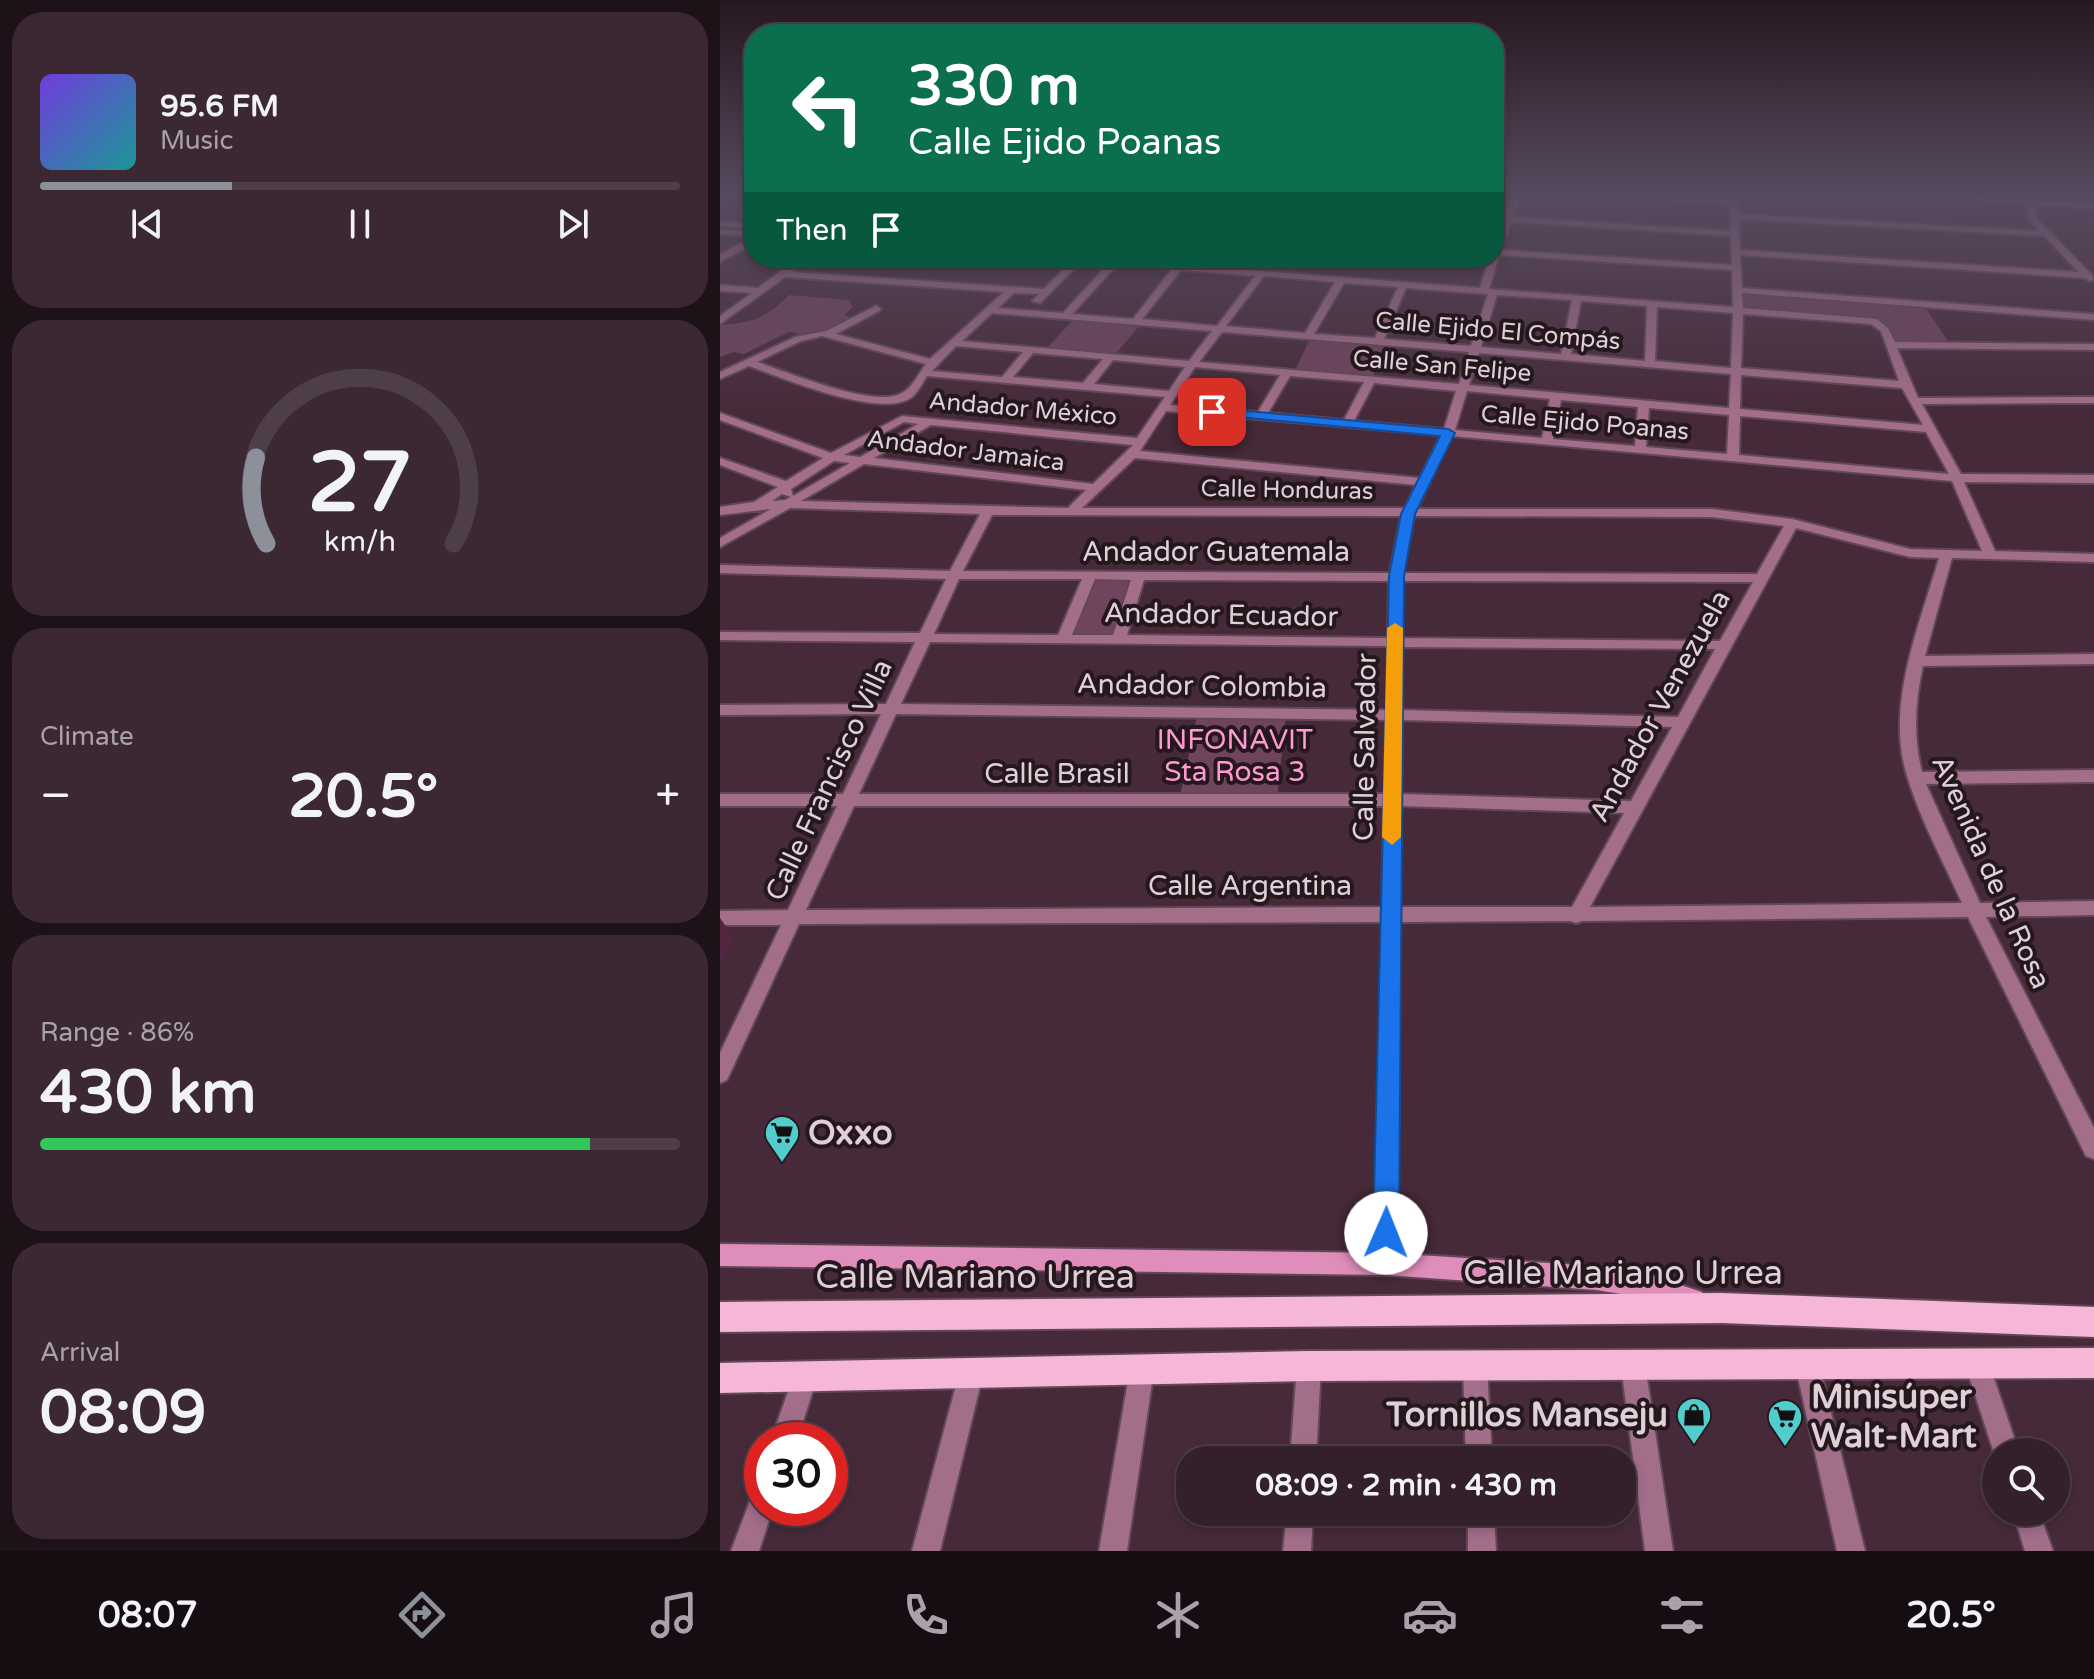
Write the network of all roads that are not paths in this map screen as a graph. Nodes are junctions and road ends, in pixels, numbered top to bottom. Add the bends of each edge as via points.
1 (1726, 267) edge
2 (1946, 267) edge
3 (791, 268) edge
4 (1070, 268) edge
5 (1109, 268) edge
6 (1178, 268) edge
7 (1204, 268) edge
8 (1492, 268) edge
9 (1737, 268) joint
10 (1253, 270) junction
11 (782, 274) junction
12 (2091, 278) edge
13 (1341, 280) junction
14 (1403, 285) junction
15 (720, 288) edge
16 (1012, 290) junction
17 (1737, 290) junction
18 (758, 291) junction
19 (1489, 291) junction
20 (1045, 292) junction
21 (1577, 298) junction
22 (1652, 304) junction
23 (876, 309) dead end
24 (992, 310) junction
25 (1738, 310) junction
26 (1026, 313) junction
27 (1065, 316) junction
28 (2094, 317) edge
29 (720, 321) edge
30 (1135, 322) junction
31 (1219, 328) junction
32 (822, 334) junction
33 (1308, 336) junction
34 (1378, 342) junction
35 (953, 343) junction
36 (1890, 345) junction
37 (2094, 347) edge
38 (1030, 350) junction
39 (1475, 350) junction
40 (1110, 357) junction
41 (1565, 357) junction
42 (749, 363) junction
43 (932, 363) junction
44 (1192, 364) junction
45 (1650, 364) junction
46 (1734, 371) junction
47 (924, 373) junction
48 (1286, 373) junction
49 (720, 376) edge
50 (1005, 380) junction
51 (1371, 380) junction
52 (1906, 385) junction
53 (1086, 387) junction
54 (1464, 388) junction
55 (1172, 394) junction
56 (908, 395) junction
57 (1556, 396) junction
58 (2094, 400) edge
59 (1913, 401) junction
60 (1644, 404) junction
61 (1162, 407) junction
62 (1735, 412) junction
63 (720, 416) edge
64 (1261, 416) junction
65 (902, 419) junction
66 (927, 423) junction
67 (1347, 424) junction
68 (1928, 429) junction
69 (1448, 433) junction
70 (1140, 442) junction
71 (1547, 442) junction
72 (1640, 450) junction
73 (1132, 454) junction
74 (832, 457) junction
75 (1733, 458) junction
76 (720, 461) edge
77 (860, 461) junction
78 (1957, 478) junction
79 (2094, 479) edge
80 (1421, 482) junction
81 (785, 488) junction
82 (1095, 488) junction
83 (786, 504) junction
84 (757, 505) junction
85 (1073, 509) junction
86 (720, 511) edge
87 (988, 511) junction
88 (1408, 514) junction
89 (1792, 523) junction
90 (720, 543) edge
91 (1990, 555) junction
92 (1946, 556) junction
93 (2094, 558) edge
94 (720, 569) edge
95 (954, 575) junction
96 (1090, 575) junction
97 (1139, 575) junction
98 (1396, 576) junction
99 (1760, 578) junction
100 (720, 636) edge
101 (925, 637) junction
102 (1063, 640) junction
103 (1118, 640) junction
104 (1395, 643) junction
105 (1722, 645) junction
106 (2094, 659) edge
107 (1917, 661) junction
108 (891, 709) junction
109 (720, 710) edge
110 (1394, 714) junction
111 (1684, 722) junction
112 (2094, 776) edge
113 (1915, 778) junction
114 (720, 800) edge
115 (848, 800) junction
116 (1392, 800) junction
117 (1634, 807) junction
118 (2094, 908) edge
119 (1973, 911) junction
120 (1390, 914) junction
121 (1576, 916) junction
122 (793, 917) junction
123 (720, 918) edge
124 (720, 1074) edge
125 (2094, 1149) edge
126 (720, 1255) edge
127 (1386, 1264) junction
128 (1722, 1308) junction
129 (720, 1317) edge
130 (2094, 1322) edge
131 (2094, 1363) edge
132 (1807, 1364) junction
133 (1977, 1364) junction
134 (1633, 1365) junction
135 (1309, 1366) junction
136 (1475, 1366) junction
137 (1142, 1369) junction
138 (971, 1374) junction
139 (720, 1378) edge
140 (805, 1378) junction
141 (790, 1422) edge
142 (2001, 1438) edge
143 (1304, 1446) edge
144 (1478, 1446) edge
145 (754, 1526) edge
146 (1299, 1526) edge
147 (1481, 1526) edge
148 (2031, 1526) edge
149 (745, 1551) edge
150 (926, 1551) edge
151 (1113, 1551) edge
152 (1297, 1551) edge
153 (1482, 1551) edge
154 (1659, 1551) edge
155 (1851, 1551) edge
156 (2039, 1551) edge

1 - 9 street
2 - 12 street
3 - 11 street
4 - 20 street
5 - 27 street
6 - 30 street
7 - 10 street
8 - 19 street, Calle Salvador
9 - 17 street
10 - 13 street
10 - 31 street
11 - 16 street
11 - 18 street
13 - 14 street
13 - 33 street
14 - 19 street
14 - 34 street
15 - 18 street
16 - 20 street
16 - 24 street
17 - 25 street
17 - 28 street
18 - 29 street
19 - 21 street
19 - 39 street, Calle Salvador
20 - 26 street
21 - 22 street
21 - 41 street
22 - 25 street
22 - 45 street
23 - 32 street
24 - 26 street, Calle Ejido El Compás
24 - 35 street
25 - 36 street via 1874,321 1885,330
25 - 46 street
26 - 27 street, Calle Ejido El Compás
27 - 30 street, Calle Ejido El Compás
30 - 31 street, Calle Ejido El Compás
31 - 33 street, Calle Ejido El Compás
31 - 44 street
32 - 42 street
32 - 43 street
33 - 34 street, Calle Ejido El Compás
34 - 39 street, Calle Ejido El Compás
35 - 38 street, Calle San Felipe
35 - 43 street
36 - 37 street
36 - 52 street
38 - 40 street, Calle San Felipe
38 - 50 street
39 - 41 street, Calle Ejido El Compás
39 - 54 street, Calle Salvador
40 - 44 street, Calle San Felipe
40 - 53 street
41 - 45 street, Calle Ejido El Compás
42 - 49 street
42 - 56 street via 861,400
43 - 47 street
44 - 48 street, Calle San Felipe
44 - 55 street
45 - 46 street, Calle Ejido El Compás
46 - 52 street, Calle Ejido El Compás
46 - 62 street
47 - 50 street
47 - 56 street
48 - 51 street, Calle San Felipe
48 - 64 street
50 - 53 street
51 - 54 street, Calle San Felipe
51 - 67 street
52 - 59 street
53 - 55 street
54 - 57 street, Calle San Felipe
54 - 69 street, Calle Salvador
55 - 61 street
56 - 65 street
57 - 60 street, Calle San Felipe
57 - 71 street
58 - 59 street
59 - 68 street
60 - 62 street, Calle San Felipe
60 - 72 street
61 - 64 street, Calle Ejido Poanas
61 - 70 street
62 - 68 street, Calle San Felipe
62 - 75 street
63 - 74 street, Andador Jamaica
64 - 67 street, Calle Ejido Poanas
65 - 66 street, Andador México
65 - 74 street
66 - 70 street, Andador México
66 - 77 street
67 - 69 street, Calle Ejido Poanas
68 - 78 street
69 - 71 street, Calle Ejido Poanas
69 - 80 street, Calle Salvador
70 - 73 street
71 - 72 street, Calle Ejido Poanas
72 - 75 street, Calle Ejido Poanas
73 - 80 street, Andador México
73 - 82 street
74 - 77 street, Andador Jamaica
74 - 81 street
75 - 78 street, Calle Ejido Poanas
76 - 81 street
77 - 82 street, Andador Jamaica
77 - 83 street
78 - 79 street, Calle Ejido Poanas
78 - 91 street
80 - 88 street, Calle Salvador
81 - 83 street
81 - 84 street
82 - 85 street
83 - 84 street, Calle Honduras
83 - 87 street, Calle Honduras
83 - 90 street
84 - 86 street, Calle Honduras
85 - 87 street, Calle Honduras
85 - 88 street, Calle Honduras
87 - 95 street, Calle Francisco Villa
88 - 89 street, Calle Honduras via 1712,513
88 - 98 street, Calle Salvador
89 - 92 street, Calle Honduras via 1890,549
89 - 99 street, Andador Venezuela
91 - 92 street, Calle Honduras
91 - 93 street, Calle Honduras
92 - 107 street, Avenida de la Rosa
94 - 95 street, Andador Guatemala
95 - 96 street, Andador Guatemala
95 - 101 street, Calle Francisco Villa
96 - 97 street, Andador Guatemala
96 - 102 street
97 - 98 street, Andador Guatemala
97 - 103 street
98 - 99 street, Andador Guatemala
98 - 104 street, Calle Salvador
99 - 105 street, Andador Venezuela
100 - 101 street, Andador Ecuador
101 - 102 street, Andador Ecuador
101 - 108 street, Calle Francisco Villa
102 - 103 street, Andador Ecuador
103 - 104 street, Andador Ecuador
104 - 105 street, Andador Ecuador
104 - 110 street, Calle Salvador
105 - 111 street, Andador Venezuela
106 - 107 street
107 - 113 street, Avenida de la Rosa via 1909,709
108 - 109 street, Andador Colombia
108 - 110 street, Andador Colombia
108 - 115 street, Calle Francisco Villa
110 - 111 street, Andador Colombia
110 - 116 street, Calle Salvador
111 - 117 street, Andador Venezuela
112 - 113 street
113 - 119 street, Avenida de la Rosa
114 - 115 street, Calle Brasil
115 - 116 street, Calle Brasil
115 - 122 street, Calle Francisco Villa
116 - 117 street, Calle Brasil
116 - 120 street, Calle Salvador
117 - 121 street, Andador Venezuela
118 - 119 street, Calle Argentina
119 - 121 street, Calle Argentina
119 - 125 street, Avenida de la Rosa
120 - 121 street, Calle Argentina
120 - 122 street, Calle Argentina
120 - 127 street, Calle Salvador
122 - 123 street, Calle Argentina
122 - 124 street, Calle Francisco Villa
126 - 127 street
127 - 128 street via 1597,1278
128 - 129 main road, Calle Mariano Urrea
128 - 130 main road, Calle Mariano Urrea
131 - 133 main road
132 - 133 main road
132 - 134 main road
132 - 155 street
133 - 142 street
134 - 136 main road
134 - 154 street
135 - 136 main road
135 - 137 main road
135 - 143 street
136 - 144 street
137 - 138 main road
137 - 151 street
138 - 140 main road
138 - 150 street
139 - 140 main road
140 - 141 street
145 - 149 street
146 - 152 street
147 - 153 street
148 - 156 street

